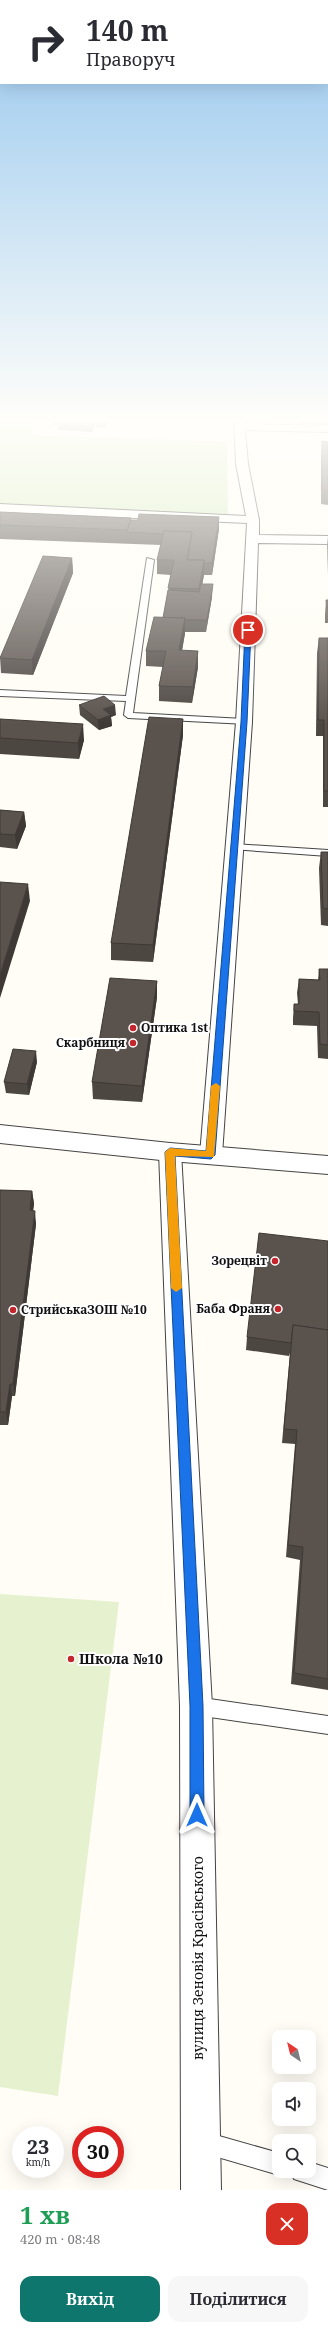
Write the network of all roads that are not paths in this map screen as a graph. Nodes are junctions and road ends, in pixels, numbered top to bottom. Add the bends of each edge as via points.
1 (253, 520) edge
2 (252, 539) junction
3 (328, 540) edge
4 (150, 560) dead end
5 (0, 693) edge
6 (131, 699) junction
7 (244, 722) junction
8 (234, 846) junction
9 (328, 853) edge
10 (0, 1134) edge
11 (170, 1152) junction
12 (211, 1155) junction
13 (328, 1165) edge
14 (196, 1706) junction
15 (328, 1725) edge
16 (200, 2141) junction
17 (272, 2162) edge
18 (316, 2175) edge
19 (328, 2179) edge
20 (201, 2190) edge

1 - 2 street
2 - 3 street
2 - 7 street
4 - 6 lane
5 - 6 lane
6 - 7 lane via 128,715
7 - 8 street
8 - 9 lane
8 - 12 street
10 - 11 street
11 - 12 street
11 - 14 street, вулиця Зеновія Красівського
12 - 13 street
14 - 15 lane
14 - 16 street, вулиця Зеновія Красівського
16 - 17 lane
16 - 20 street, вулиця Зеновія Красівського
18 - 19 lane

